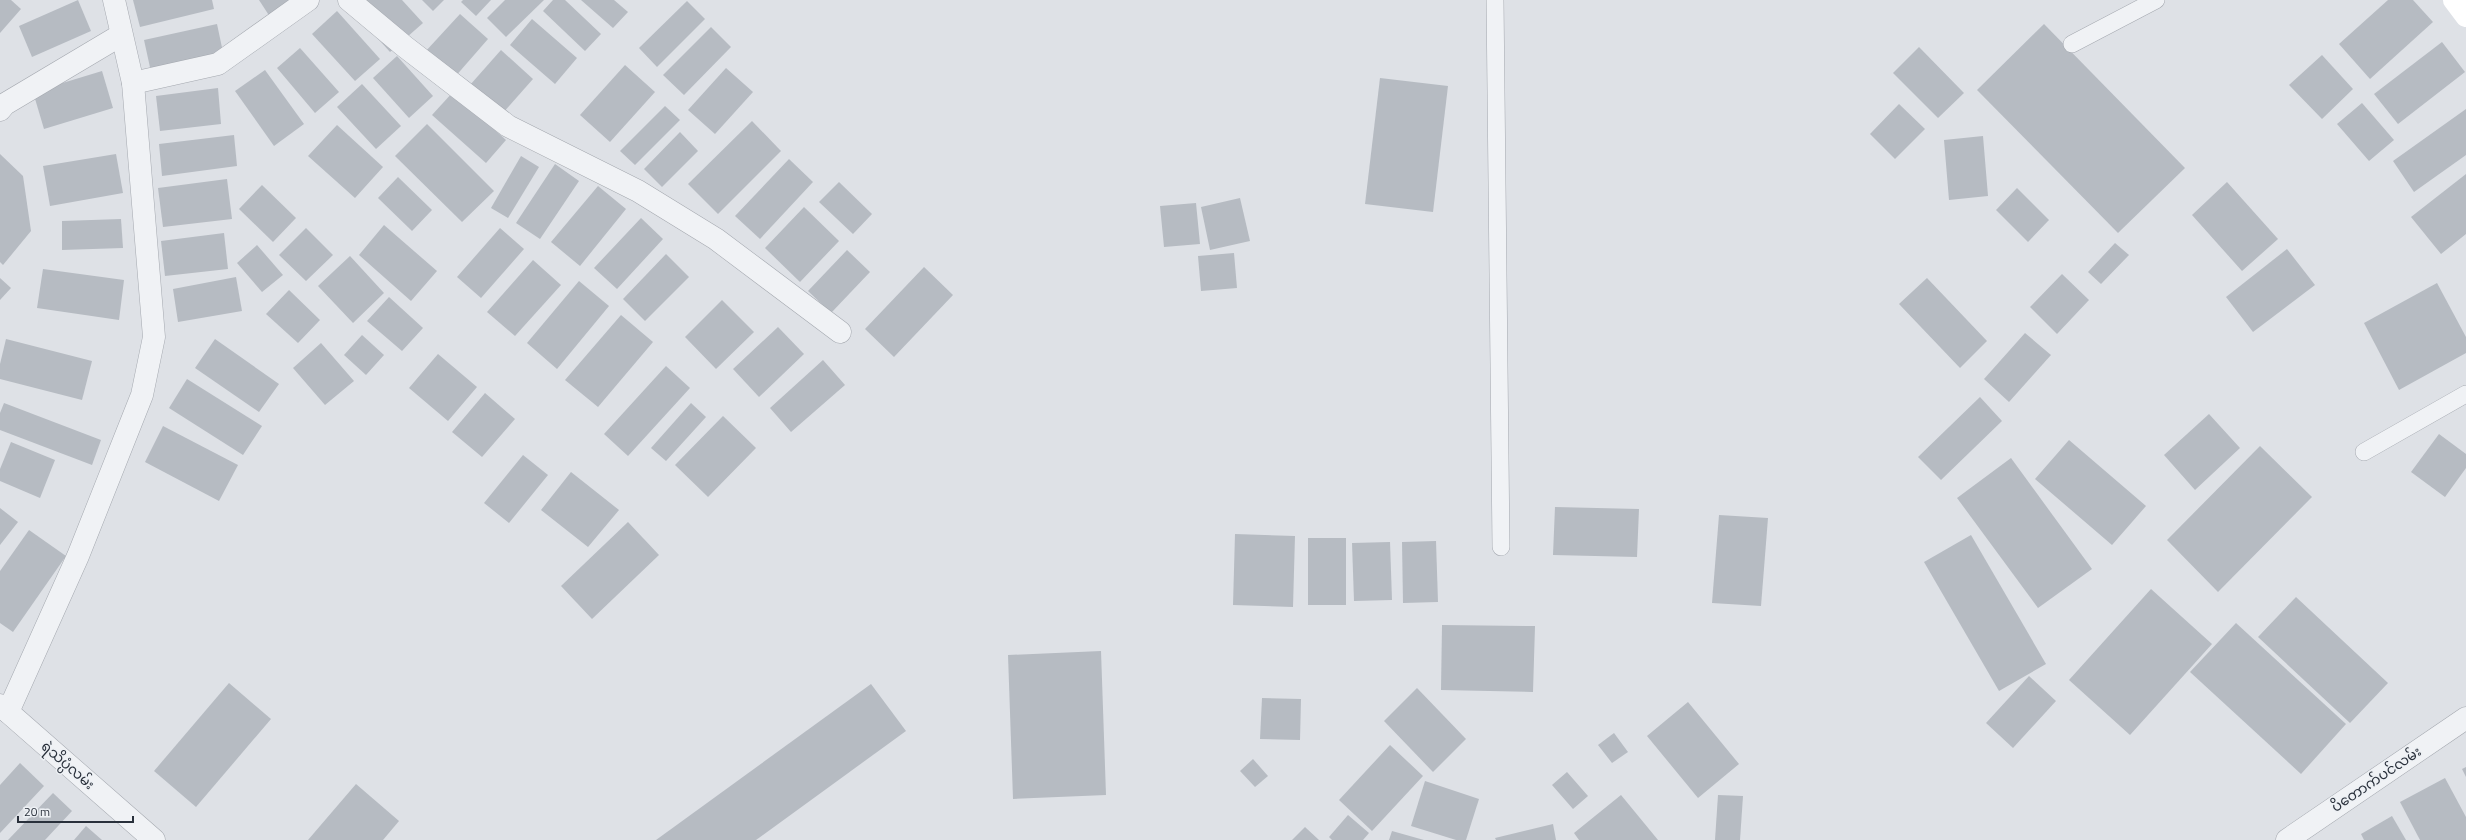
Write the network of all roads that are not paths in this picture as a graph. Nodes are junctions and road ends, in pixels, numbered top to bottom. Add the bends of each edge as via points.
1 (114, 0) edge
2 (308, 0) edge
3 (349, 0) edge
4 (1495, 0) edge
5 (2156, 0) edge
6 (2454, 0) edge
7 (2466, 16) edge
8 (121, 35) junction
9 (2072, 44) dead end
10 (133, 83) junction
11 (0, 110) edge
12 (840, 332) dead end
13 (2466, 394) edge
14 (2364, 452) dead end
15 (1501, 547) dead end
16 (4, 709) edge
17 (2466, 718) edge
18 (154, 840) edge
19 (2287, 840) edge

1 - 8 street
2 - 10 street via 218,64
3 - 12 street via 508,126 638,191 716,239
4 - 15 lane
5 - 9 lane
6 - 7 main road
8 - 10 street
8 - 11 street via 5,104
10 - 16 street via 154,337 142,395 78,556
13 - 14 lane
16 - 18 street, ရဲသိပ္ပံလမ်း
17 - 19 street, ပိတောက်ပင်လမ်း

